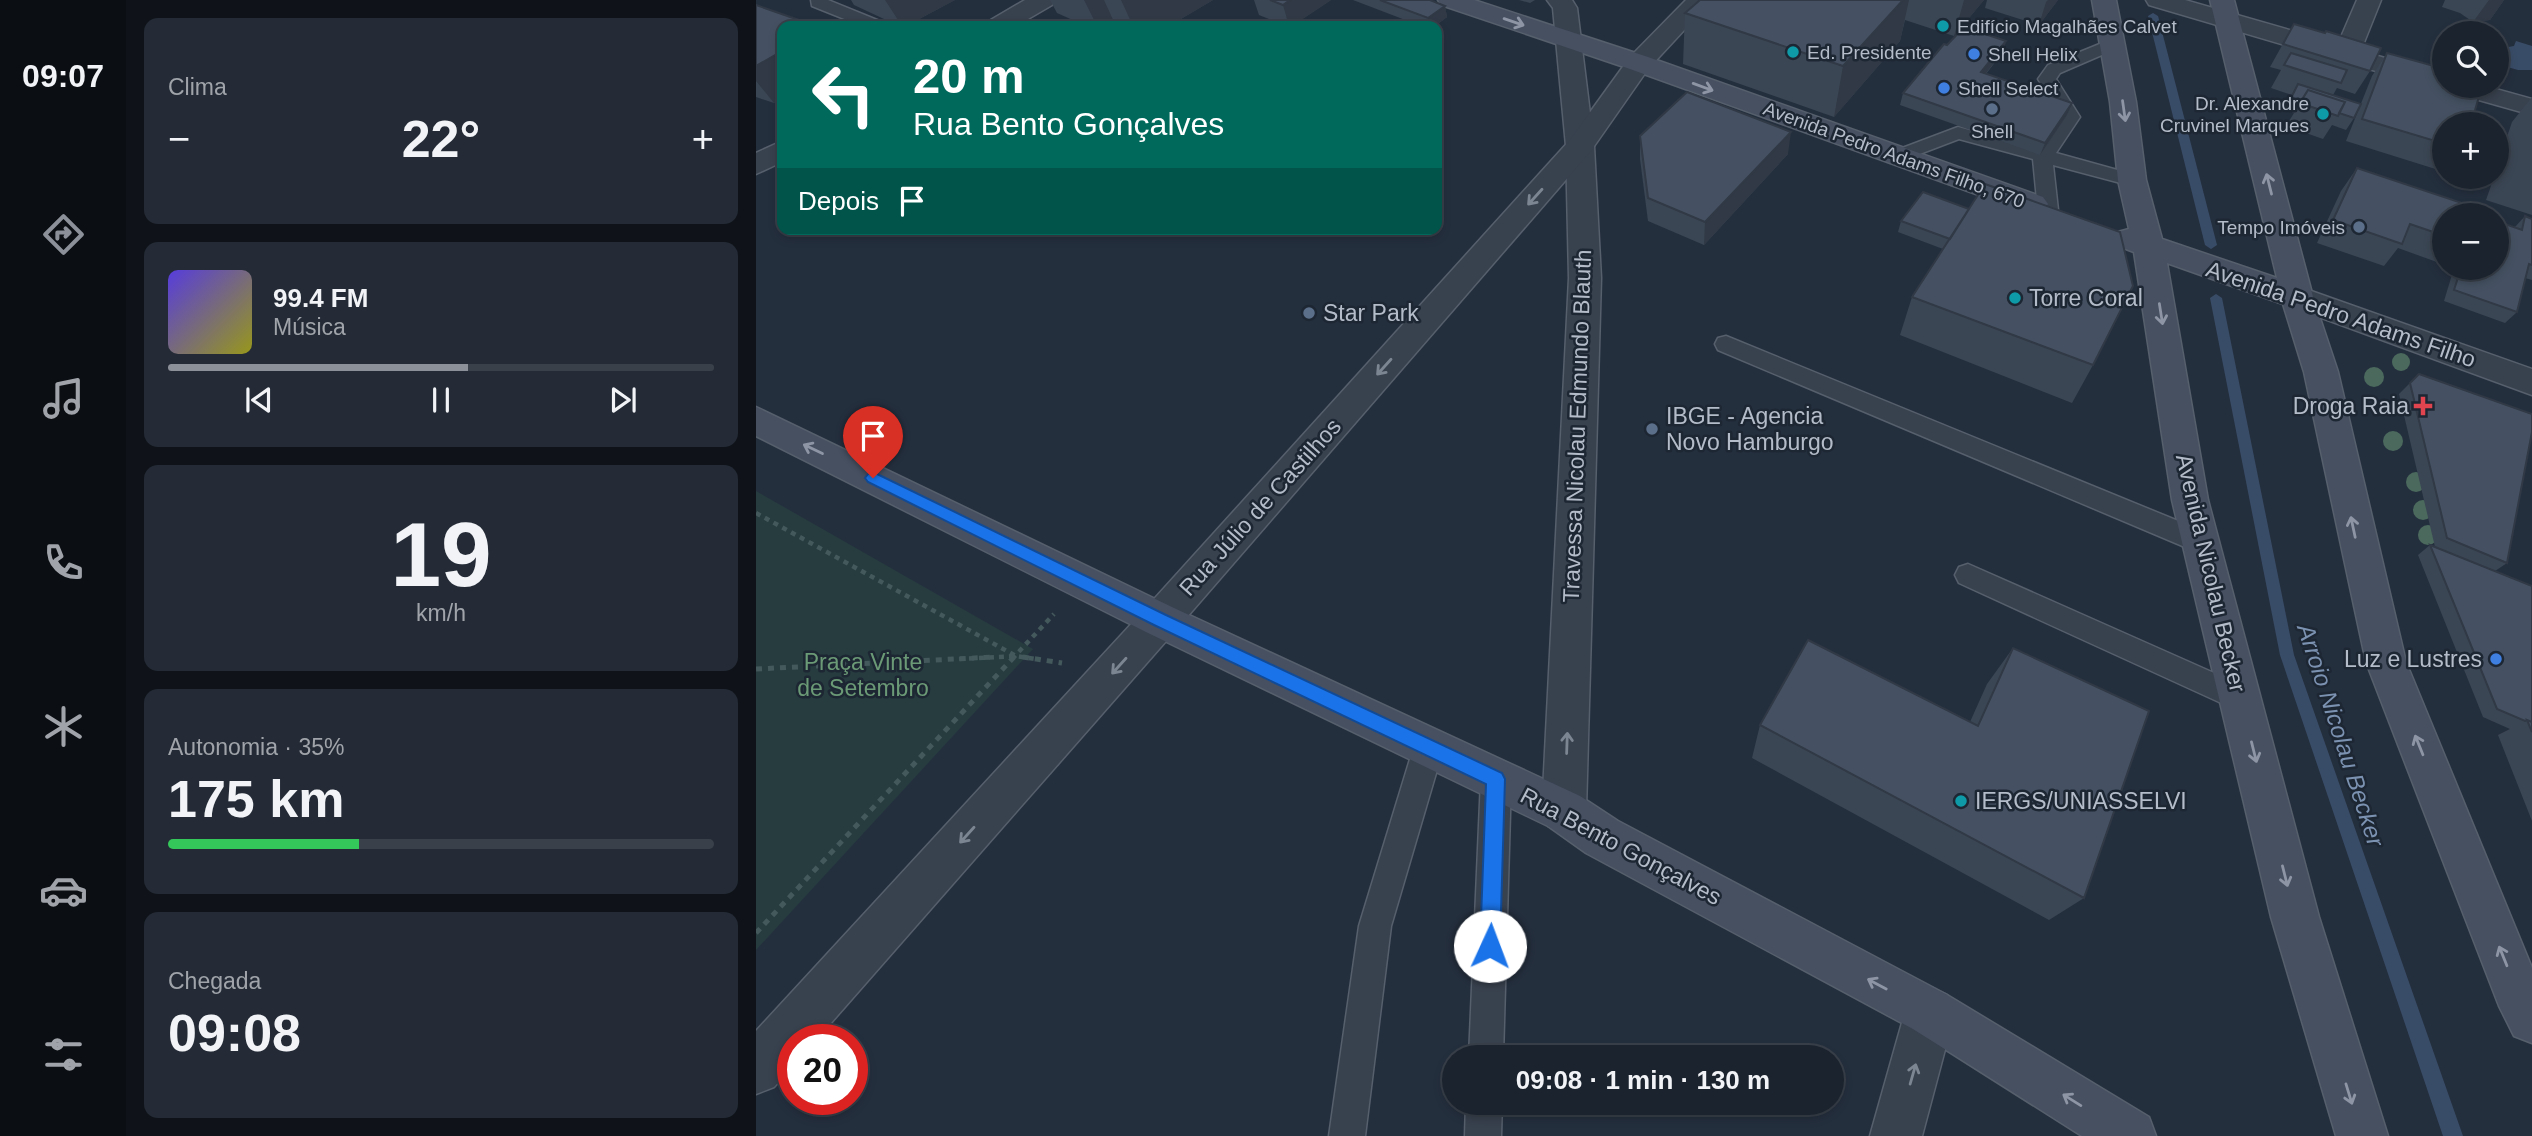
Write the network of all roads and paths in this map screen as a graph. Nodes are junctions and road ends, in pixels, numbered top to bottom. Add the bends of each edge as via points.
1 (1043, 0) edge
2 (1450, 0) edge
3 (1559, 0) edge
4 (1700, 0) edge
5 (2104, 0) edge
6 (2158, 0) edge
7 (2369, 0) edge
8 (818, 2) dead end
9 (2226, 11) edge
10 (864, 21) edge
11 (1007, 21) edge
12 (1569, 41) junction
13 (2112, 44) junction
14 (2346, 55) junction
15 (1639, 63) junction
16 (2432, 79) edge
17 (2499, 98) edge
18 (2532, 107) edge
19 (1995, 125) edge
20 (1983, 140) junction
21 (1580, 146) junction
22 (777, 153) edge
23 (1896, 157) junction
24 (2043, 158) junction
25 (756, 165) edge
26 (2132, 180) junction
27 (2060, 214) joint
28 (2104, 230) edge
29 (2150, 247) junction
30 (2297, 298) junction
31 (1726, 344) dead end
32 (2532, 382) edge
33 (756, 420) edge
34 (756, 513) edge
35 (2201, 542) junction
36 (1968, 575) dead end
37 (1083, 582) junction
38 (1160, 620) junction
39 (1016, 656) junction
40 (756, 669) edge
41 (2240, 698) junction
42 (1429, 746) junction
43 (1496, 779) junction
44 (1564, 811) junction
45 (756, 933) edge
46 (1930, 1012) junction
47 (2532, 1018) edge
48 (1486, 1045) edge
49 (756, 1069) edge
50 (1484, 1115) edge
51 (1348, 1136) edge
52 (1483, 1136) edge
53 (1896, 1136) edge
54 (2130, 1136) edge
55 (2361, 1136) edge

1 - 11 street
2 -> 12 main road
3 - 12 street, Travessa Nicolau Edmundo Blauth via 1565,8
4 - 15 street, Rua Júlio de Castilhos
5 - 13 main road, Avenida Nicolau Becker
6 - 9 street
7 - 14 street
8 - 10 lane
9 - 14 street
30 -> 9 main road
12 - 15 main road
12 - 21 street, Travessa Nicolau Edmundo Blauth
13 - 24 lane via 2045,77 2071,117
13 -> 26 main road, Avenida Nicolau Becker
14 - 16 street
15 - 21 street, Rua Júlio de Castilhos
15 -> 23 main road, Avenida Pedro Adams Filho, 670
17 - 18 street
19 - 20 lane
20 - 23 lane via 1958,133
20 - 24 lane
21 -> 38 street, Rua Júlio de Castilhos
44 -> 21 street, Travessa Nicolau Edmundo Blauth via 1585,278
22 - 25 street
23 - 27 main road, Avenida Pedro Adams Filho, 670
24 - 26 lane
24 - 27 lane
26 - 29 main road, Avenida Nicolau Becker
28 - 29 main road
29 - 30 main road, Avenida Pedro Adams Filho
29 -> 35 main road, Avenida Nicolau Becker via 2190,500
30 - 32 street, Avenida Pedro Adams Filho
47 -> 30 main road via 2516,989 2386,662 2320,372
31 - 35 lane
37 -> 33 main road, Rua Bento Gonçalves
34 - 39 path
35 - 41 main road, Avenida Nicolau Becker
36 - 41 lane
37 - 38 main road, Rua Bento Gonçalves
37 - 39 path
38 - 42 main road, Rua Bento Gonçalves
38 -> 49 street, Rua Júlio de Castilhos
39 - 40 path
39 - 45 path
41 -> 55 main road, Avenida Nicolau Becker via 2295,917
42 - 43 main road, Rua Bento Gonçalves
42 - 51 lane via 1375,926
43 - 44 main road, Rua Bento Gonçalves
43 - 48 lane
46 -> 44 main road, Rua Bento Gonçalves via 1602,837
53 -> 46 street
54 -> 46 main road, Rua Bento Gonçalves
50 - 52 lane

